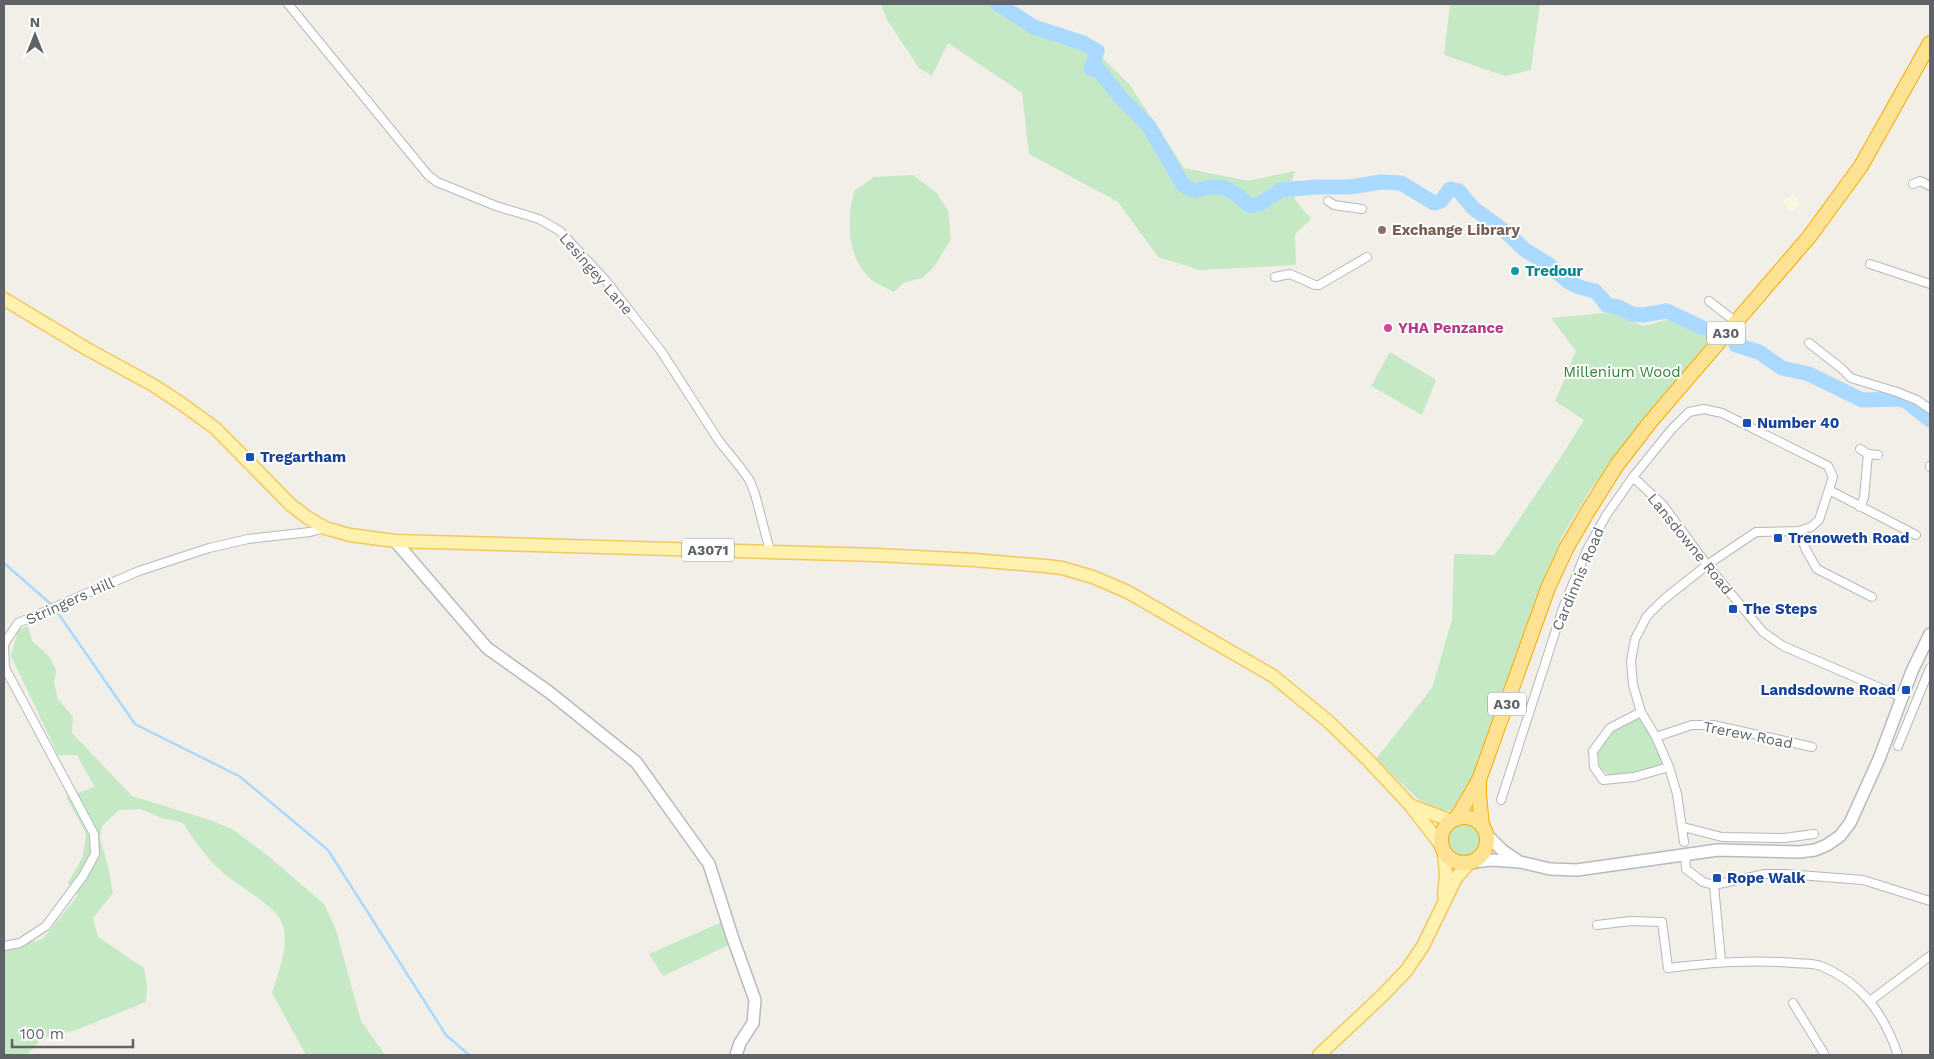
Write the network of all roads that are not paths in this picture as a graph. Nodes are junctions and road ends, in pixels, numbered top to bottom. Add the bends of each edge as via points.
1 (288, 4) edge
2 (1930, 43) edge
3 (1913, 184) dead end
4 (1930, 186) edge
5 (1328, 201) dead end
6 (1362, 209) dead end
7 (1367, 256) dead end
8 (1880, 258) dead end
9 (1275, 277) dead end
10 (1930, 284) edge
11 (4, 299) edge
12 (1709, 302) dead end
13 (1736, 322) junction
14 (1810, 343) dead end
15 (1930, 409) edge
16 (1860, 449) dead end
17 (1868, 454) junction
18 (1878, 455) dead end
19 (1633, 477) junction
20 (1829, 490) junction
21 (1860, 507) junction
22 (325, 528) junction
23 (1798, 531) junction
24 (1916, 535) dead end
25 (394, 541) junction
26 (770, 551) junction
27 (1707, 565) junction
28 (1872, 597) dead end
29 (7, 632) edge
30 (1930, 634) edge
31 (1930, 668) edge
32 (1901, 697) junction
33 (1641, 712) junction
34 (1656, 737) junction
35 (1898, 746) dead end
36 (1812, 747) dead end
37 (1669, 767) junction
38 (1480, 780) junction
39 (1501, 800) dead end
40 (1410, 804) junction
41 (1454, 820) junction
42 (1683, 828) junction
43 (1484, 830) junction
44 (1814, 834) dead end
45 (1684, 842) dead end
46 (1443, 848) junction
47 (1685, 854) junction
48 (1471, 862) junction
49 (1520, 862) junction
50 (1714, 885) junction
51 (1444, 900) junction
52 (1930, 901) edge
53 (1597, 925) dead end
54 (4, 946) edge
55 (1930, 956) edge
56 (1721, 961) junction
57 (1870, 1001) junction
58 (1793, 1003) dead end
59 (736, 1055) edge
60 (1319, 1055) edge
61 (1825, 1055) edge
62 (1898, 1055) edge

1 - 26 street, Lesingey Lane via 428,175 437,182 539,219 560,231 606,282 660,351 750,481
2 - 13 highway, A30 via 1861,166 1809,237
3 - 4 street via 1920,181
5 - 6 street
7 - 9 street via 1319,285 1290,274
8 - 10 street via 1873,265
11 - 22 main road, A3071 via 182,404 215,428 291,505
12 - 13 street
13 - 38 highway, A30 via 1617,465 1567,547 1545,596
14 - 15 street via 1850,378 1897,392
16 - 17 street
17 - 18 street
17 - 21 street via 1864,498
19 - 20 street, Cardinnis Road via 1689,412 1704,409 1722,413 1828,466 1832,477
19 - 27 street, Lansdowne Road via 1663,505
19 - 39 street, Cardinnis Road via 1587,550 1563,608
20 - 21 street
20 - 23 street via 1819,520
21 - 24 street
22 - 25 main road, A3071
22 - 29 street, Stringers Hill via 209,548 139,571 59,605
23 - 27 street via 1756,532
23 - 28 street via 1817,569
25 - 26 main road, A3071
25 - 59 main road via 487,648 549,692 636,762 709,864 755,1000 753,1023
26 - 40 main road, A3071 via 974,560 1062,568 1093,577 1128,592 1273,676 1329,722
27 - 32 street, Lansdowne Road via 1763,632 1782,646
27 - 33 street via 1647,616 1635,639 1631,661 1633,685
29 - 54 street, Stringers Hill via 5,668 94,834 95,854 46,926 20,943
30 - 32 main road
31 - 35 street
32 - 47 main road via 1850,823 1840,836 1815,850 1799,852 1718,850
33 - 34 street
33 - 37 street via 1610,728 1593,751 1594,767 1603,780 1634,777
34 - 36 street, Trerew Road via 1692,725 1713,725
34 - 37 street
37 - 42 street
38 - 41 highway, A30
38 - 43 highway, A30
40 - 41 main road, A3071
40 - 46 main road, A3071
41 - 43 highway via 1468,818
41 - 46 highway via 1443,831
42 - 44 street via 1722,837 1784,838
42 - 45 street
43 - 48 highway via 1485,849 1482,856
43 - 49 main road
46 - 48 highway via 1454,862
46 - 51 main road
47 - 49 main road via 1577,870 1550,869
47 - 50 street via 1686,869 1703,882
48 - 49 main road
48 - 51 main road via 1456,878
50 - 52 street via 1765,874 1786,874 1863,880
50 - 56 street
51 - 60 main road via 1423,946 1406,971
53 - 56 street via 1662,922 1668,968
55 - 57 street
56 - 57 street via 1819,965 1854,985
57 - 62 street via 1892,1037
58 - 61 street

